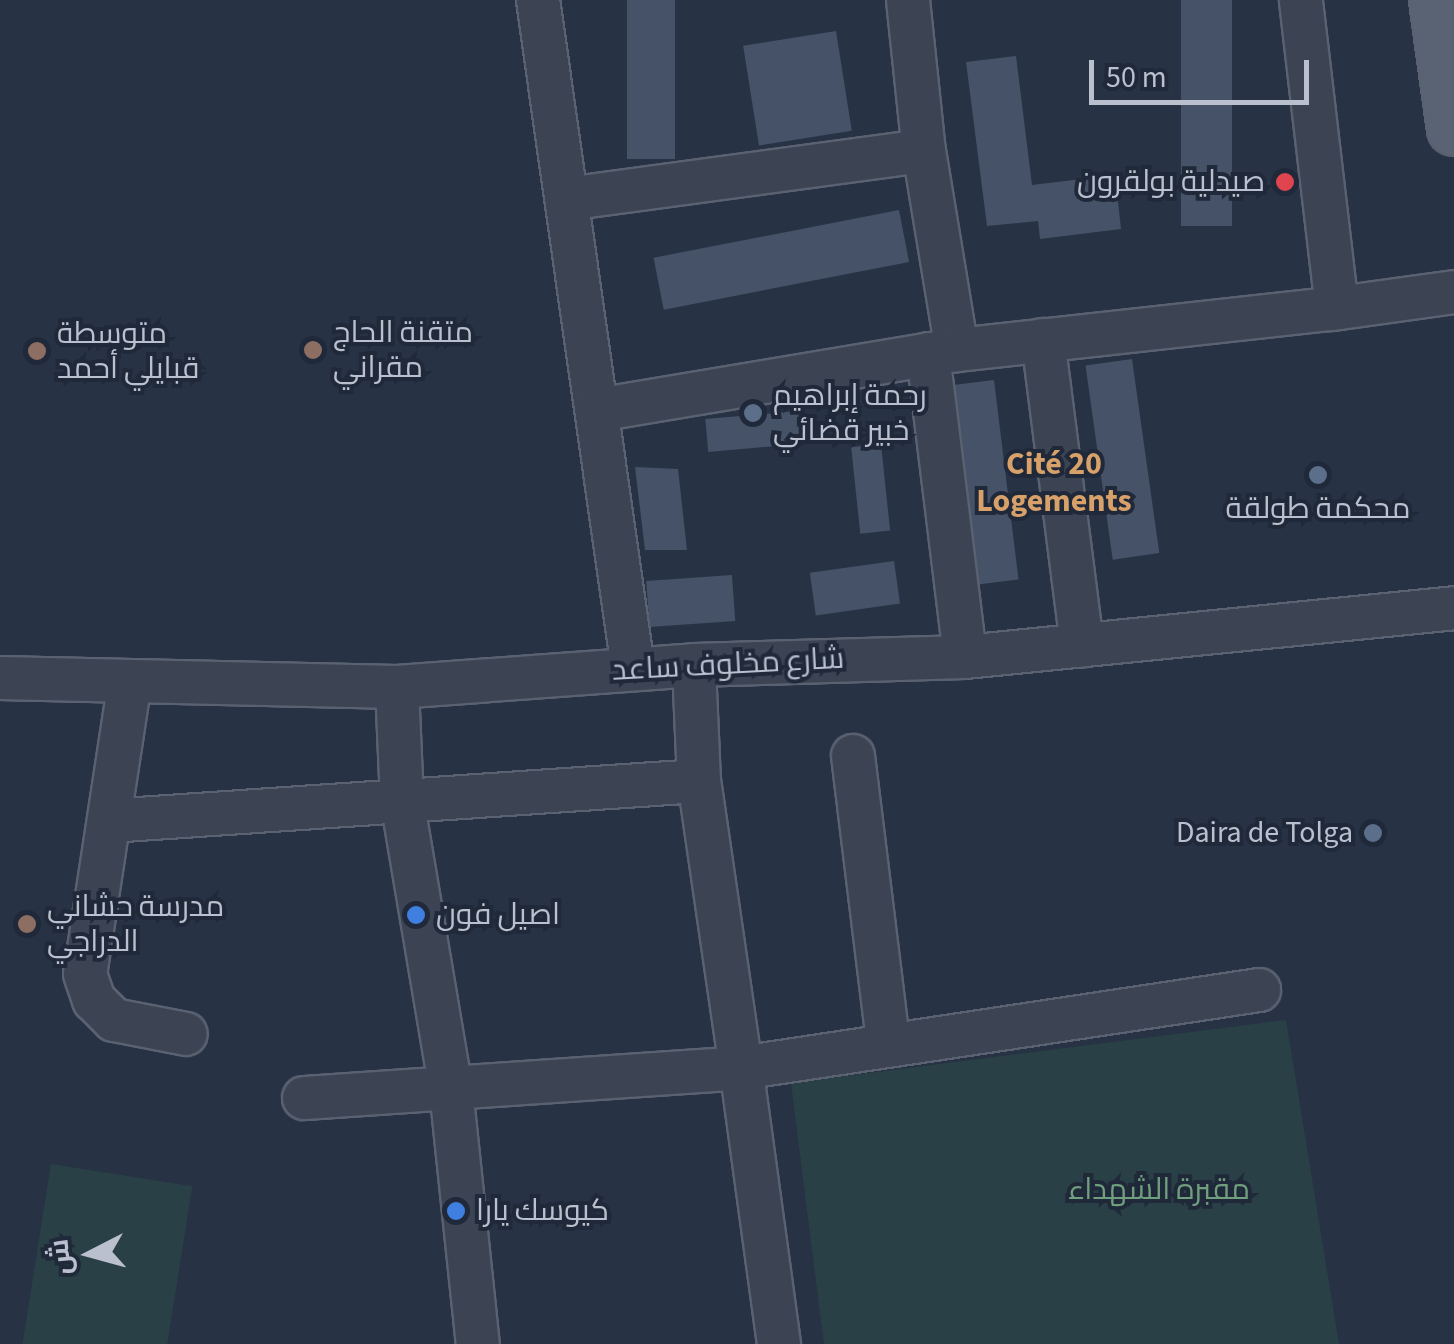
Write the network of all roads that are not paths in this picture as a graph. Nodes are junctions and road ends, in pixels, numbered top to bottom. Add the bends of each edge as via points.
1 (538, 0) edge
2 (908, 0) edge
3 (1302, 0) edge
4 (1436, 0) edge
5 (1454, 129) edge
6 (924, 151) junction
7 (567, 199) junction
8 (1454, 292) edge
9 (1332, 309) junction
10 (1044, 340) junction
11 (942, 352) junction
12 (598, 410) junction
13 (1454, 608) edge
14 (1082, 646) junction
15 (965, 658) junction
16 (694, 665) junction
17 (634, 668) junction
18 (0, 678) edge
19 (130, 681) junction
20 (397, 687) junction
21 (853, 756) dead end
22 (699, 781) junction
23 (402, 800) junction
24 (109, 821) junction
25 (1259, 990) dead end
26 (186, 1034) dead end
27 (888, 1042) junction
28 (741, 1068) junction
29 (452, 1089) junction
30 (304, 1098) dead end
31 (478, 1344) edge
32 (779, 1344) edge

1 - 7 street
2 - 6 street
3 - 9 street
4 - 5 main road
6 - 7 street
6 - 11 street
7 - 12 street
8 - 9 street
9 - 10 street
10 - 11 street
10 - 14 street
11 - 12 street
11 - 15 street
12 - 17 street
13 - 14 street, شارع مخلوف ساعد
14 - 15 street, شارع مخلوف ساعد
15 - 16 street, شارع مخلوف ساعد
16 - 17 street, شارع مخلوف ساعد
16 - 22 street
17 - 20 street, شارع مخلوف ساعد
18 - 19 street, شارع مخلوف ساعد
19 - 20 street, شارع مخلوف ساعد
19 - 24 street
20 - 23 street
21 - 27 street
22 - 23 street
22 - 28 street
23 - 24 street
23 - 29 street
24 - 26 street via 85,974 94,1000 114,1020
25 - 27 street
27 - 28 street
28 - 29 street
28 - 32 street
29 - 30 street
29 - 31 street

